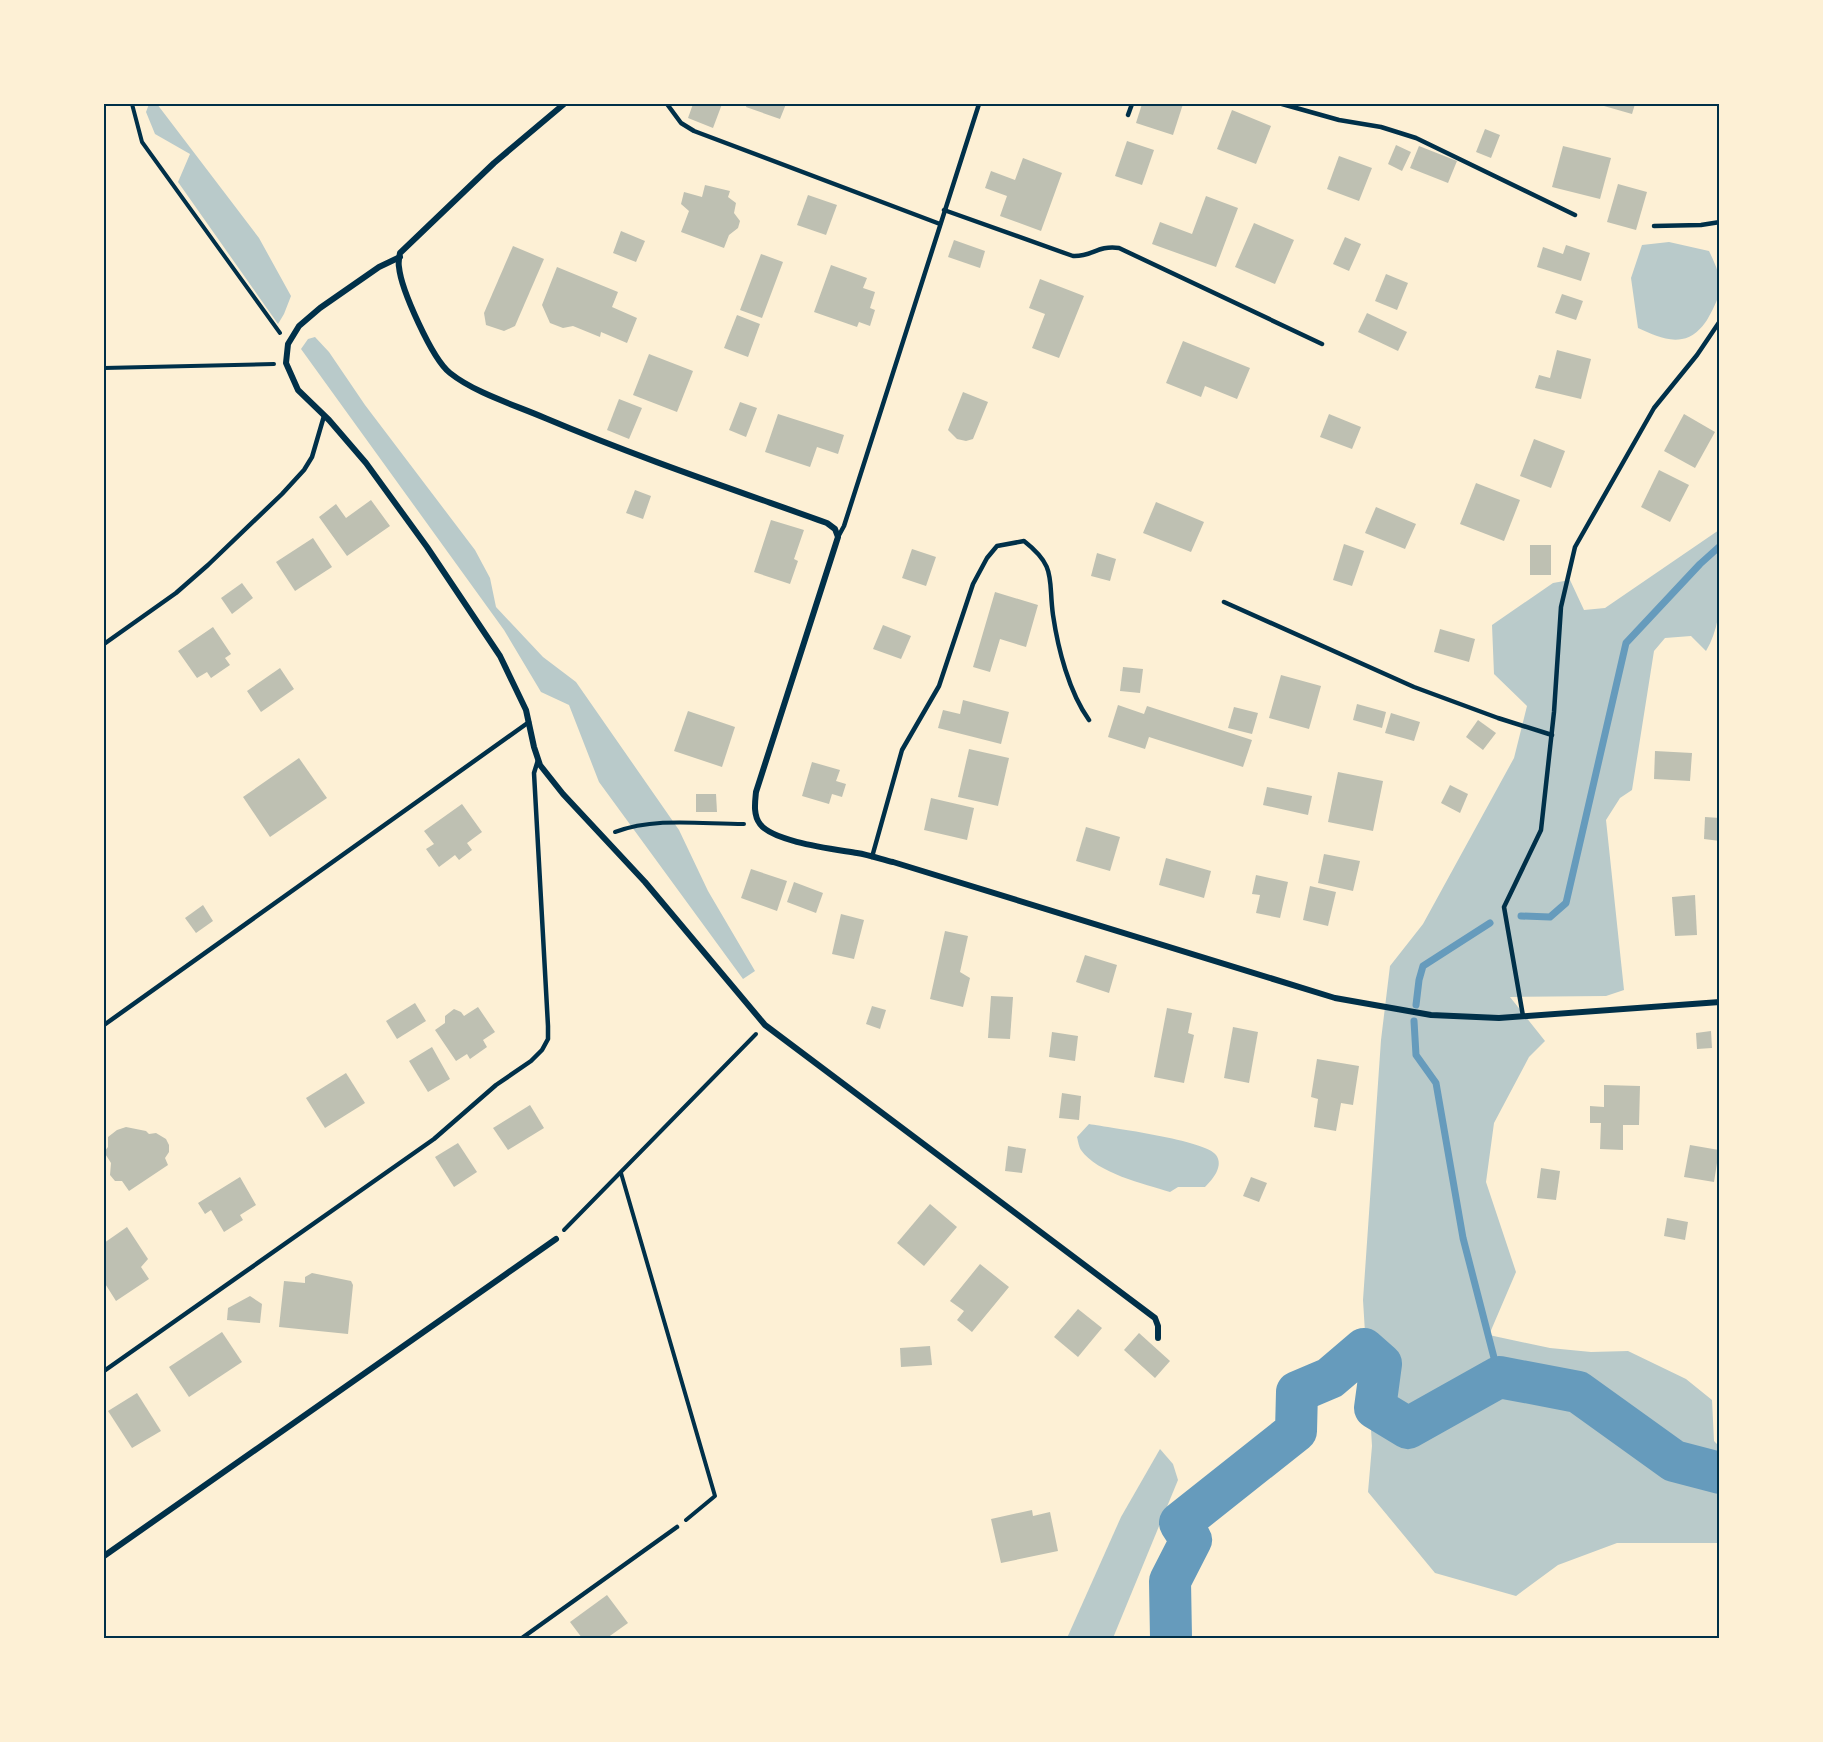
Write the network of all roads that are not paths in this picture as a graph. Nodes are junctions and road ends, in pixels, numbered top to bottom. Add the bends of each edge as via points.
1 (564, 104) edge
2 (667, 104) edge
3 (979, 104) edge
4 (1132, 104) edge
5 (1282, 104) edge
6 (1128, 115) dead end
7 (944, 210) junction
8 (1575, 215) dead end
9 (1719, 222) edge
10 (940, 224) junction
11 (1654, 226) dead end
12 (400, 257) junction
13 (1719, 321) edge
14 (1322, 344) dead end
15 (324, 416) junction
16 (838, 537) junction
17 (1224, 602) dead end
18 (104, 644) edge
19 (1089, 720) dead end
20 (529, 722) junction
21 (1552, 735) junction
22 (538, 760) junction
23 (872, 856) junction
24 (1719, 1002) edge
25 (1523, 1016) junction
26 (104, 1025) edge
27 (556, 1239) road end
28 (1158, 1338) dead end
29 (104, 1371) edge
30 (677, 1527) road end
31 (104, 1556) edge
32 (522, 1638) edge

1 - 12 street via 494,163
2 - 10 lane via 681,123 694,131
3 - 7 lane
4 - 6 lane
5 - 8 lane via 1416,138
7 - 10 lane
7 - 14 lane via 1074,256 1084,257 1107,246 1119,248
9 - 11 lane
10 - 16 lane
12 - 15 street via 320,308 299,326 288,344 286,363 298,390
12 - 16 street via 398,265 410,302 448,372 471,386 617,448 827,523
13 - 21 lane via 1654,408 1575,547 1561,607
15 - 18 lane via 312,457 282,494 184,586
15 - 20 street via 366,463 427,547 500,656
16 - 23 street via 756,792 754,809 760,824 772,834
17 - 21 lane via 1414,687
19 - 23 lane via 1071,690 1053,614 1048,566 1024,541 998,546 973,584 939,686 902,750
20 - 22 street
20 - 26 lane
21 - 25 lane via 1541,830 1504,908
22 - 28 street via 563,794 645,882 765,1025 1155,1318
22 - 29 lane via 534,772 548,1026 548,1039 542,1050 417,1151
23 - 25 street via 1335,998 1431,1015
24 - 25 street
27 - 31 street
30 - 32 lane

